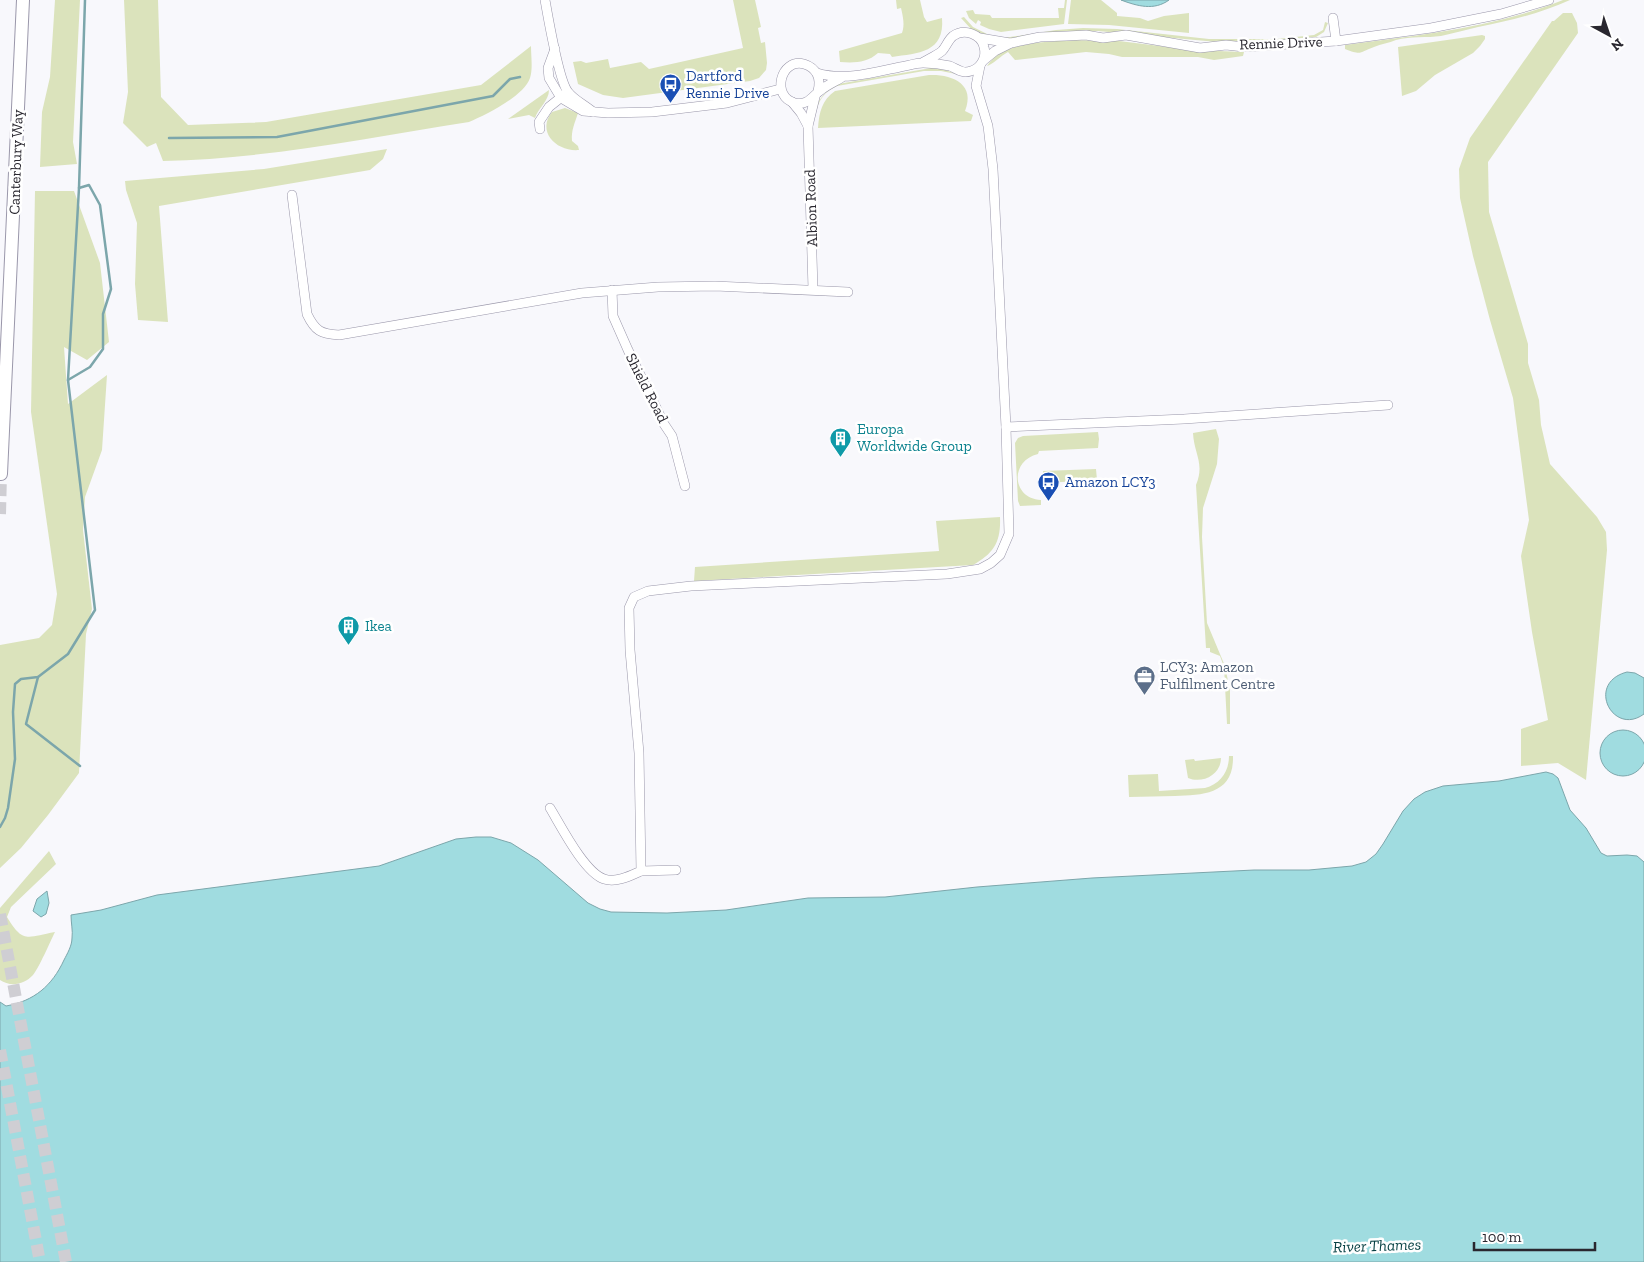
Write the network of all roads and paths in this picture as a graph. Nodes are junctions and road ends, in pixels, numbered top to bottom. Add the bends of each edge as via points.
1 (23, 0) edge
2 (545, 0) edge
3 (1549, 0) edge
4 (1332, 18) dead end
5 (980, 38) junction
6 (1336, 41) junction
7 (1011, 43) junction
8 (946, 46) junction
9 (922, 63) junction
10 (982, 63) junction
11 (951, 67) junction
12 (962, 72) junction
13 (817, 73) junction
14 (841, 78) junction
15 (780, 89) junction
16 (977, 91) junction
17 (817, 94) junction
18 (564, 95) junction
19 (792, 102) junction
20 (808, 126) junction
21 (540, 129) dead end
22 (292, 195) dead end
23 (813, 289) junction
24 (612, 290) junction
25 (848, 292) dead end
26 (1388, 405) dead end
27 (1006, 427) junction
28 (1, 474) dead end
29 (685, 486) dead end
30 (550, 808) dead end
31 (676, 870) dead end
32 (641, 871) junction

1 - 28 highway, Canterbury Way
2 - 18 street via 555,49 548,68 549,78
3 - 6 street, Rennie Drive via 1432,28
4 - 6 street
5 - 7 street, Rennie Drive
5 - 8 street, Rennie Drive via 970,33 959,33
5 - 10 street via 985,49
6 - 7 street, Rennie Drive via 1200,48 1126,35 1103,38 1086,35
7 - 10 street, Rennie Drive
8 - 9 street, Rennie Drive
8 - 11 street via 946,57
9 - 11 street, Rennie Drive
9 - 14 street, Rennie Drive
10 - 12 street, Rennie Drive via 972,71
10 - 16 street
11 - 12 street, Rennie Drive
12 - 16 street
13 - 14 street, Rennie Drive
13 - 15 street, Rennie Drive via 807,65 787,68 782,74
13 - 17 street via 820,85
14 - 17 street, Rennie Drive
15 - 18 street via 727,103 652,112 583,111
15 - 19 street
16 - 27 street via 988,126 993,169
17 - 19 street, Rennie Drive via 804,103
17 - 20 street, Albion Road
18 - 21 street via 549,107 539,122
19 - 20 street
20 - 23 street, Albion Road
22 - 24 street via 307,314 313,326 324,334 339,335
23 - 24 street via 715,286
23 - 25 street
24 - 29 street, Shield Road via 613,316 672,436
26 - 27 street
27 - 32 street via 1009,534 1000,554 980,570 691,586 648,591 634,597 629,608 630,650 639,753
30 - 32 street via 592,872 605,879 621,879
31 - 32 street

